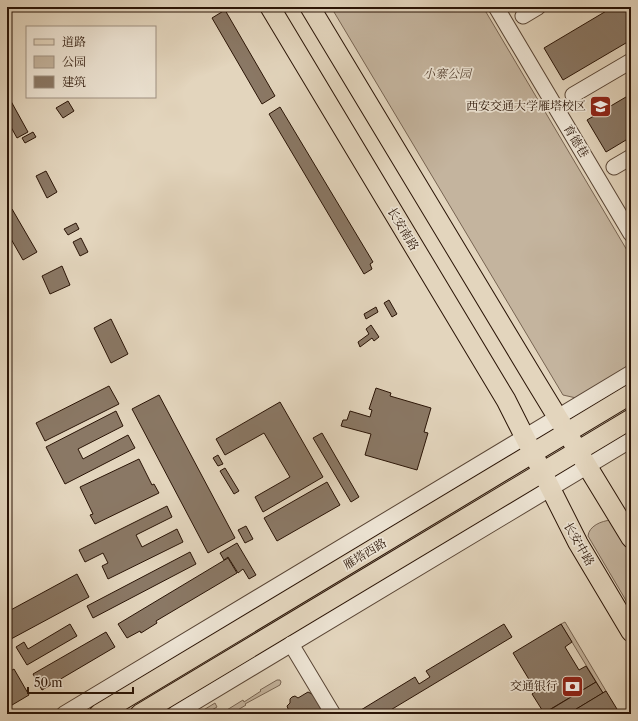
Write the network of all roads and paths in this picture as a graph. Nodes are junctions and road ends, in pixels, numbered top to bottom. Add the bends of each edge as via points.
1 (270, 7) edge
2 (310, 7) edge
3 (496, 7) edge
4 (538, 7) edge
5 (522, 16) dead end
6 (631, 61) edge
7 (573, 95) dead end
8 (631, 157) edge
9 (614, 167) dead end
10 (631, 234) edge
11 (631, 373) edge
12 (631, 394) edge
13 (631, 419) edge
14 (562, 425) junction
15 (631, 440) edge
16 (529, 445) junction
17 (582, 458) junction
18 (546, 480) junction
19 (631, 538) edge
20 (631, 632) edge
21 (291, 644) junction
22 (148, 712) edge
23 (64, 714) edge
24 (99, 714) edge
25 (175, 714) edge
26 (333, 714) edge

1 - 16 main road, 长安南路 via 502,393
2 - 14 main road
3 - 10 street, 育德巷
4 - 5 street
6 - 7 street
8 - 9 street
11 - 14 street
12 - 14 main road, 雁塔西路
13 - 17 main road, 雁塔西路
14 - 16 main road, 雁塔西路
14 - 17 main road
15 - 17 street
16 - 18 main road, 长安中路
16 - 23 street
16 - 24 main road, 雁塔西路
17 - 18 main road, 雁塔西路
17 - 19 main road
18 - 20 main road, 长安中路 via 578,543
18 - 21 street
18 - 22 main road, 雁塔西路
21 - 25 street
21 - 26 street

